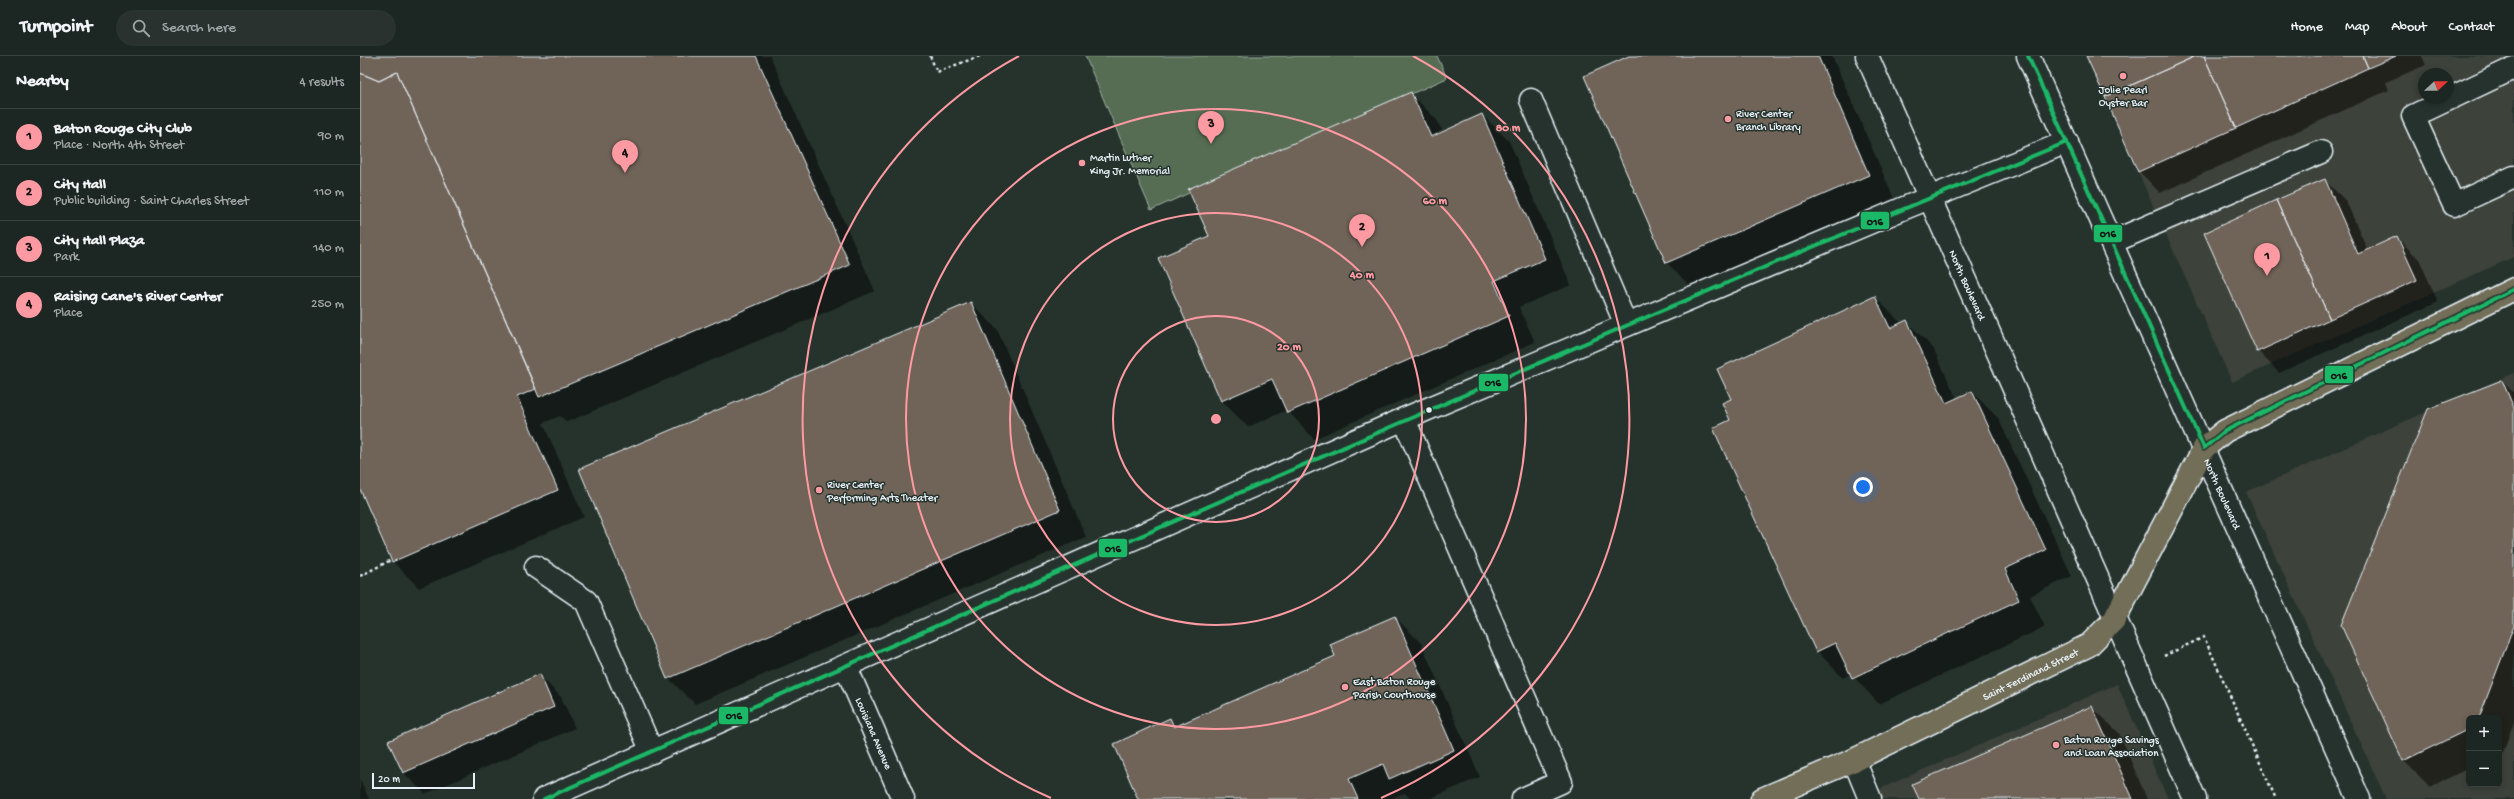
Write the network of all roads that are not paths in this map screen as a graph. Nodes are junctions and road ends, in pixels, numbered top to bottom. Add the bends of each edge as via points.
1 (1867, 56) edge
2 (2028, 56) edge
3 (2514, 68) edge
4 (1531, 100) dead end
5 (2067, 142) junction
6 (2320, 152) dead end
7 (2514, 177) edge
8 (1929, 198) junction
9 (2112, 242) junction
10 (2514, 289) edge
11 (1626, 325) junction
12 (1404, 419) junction
13 (2204, 448) junction
14 (536, 567) dead end
15 (2114, 620) junction
16 (846, 667) junction
17 (652, 752) junction
18 (1854, 760) junction
19 (544, 799) edge
20 (903, 799) edge
21 (1523, 799) edge
22 (1762, 799) edge
23 (1870, 799) edge
24 (2195, 799) edge
25 (2360, 799) edge

1 - 8 street, North Boulevard
2 - 5 street, North Boulevard
3 - 7 street via 2413,116 2454,205
4 - 11 street
5 - 8 street
5 - 9 street, North Boulevard
6 - 9 street
8 - 11 street
8 - 15 street, North Boulevard
9 - 13 street, North Boulevard
10 - 13 main road via 2226,431
11 - 12 street
12 - 16 street
12 - 21 street via 1561,782
13 - 15 main road, Saint Ferdinand Street
13 - 25 street, North Boulevard
14 - 17 street via 586,601
15 - 18 main road, Saint Ferdinand Street via 2089,645 2066,658
15 - 24 street, North Boulevard
16 - 17 street
16 - 20 street, Louisiana Avenue
17 - 19 street
18 - 22 main road, Saint Ferdinand Street
18 - 23 street

